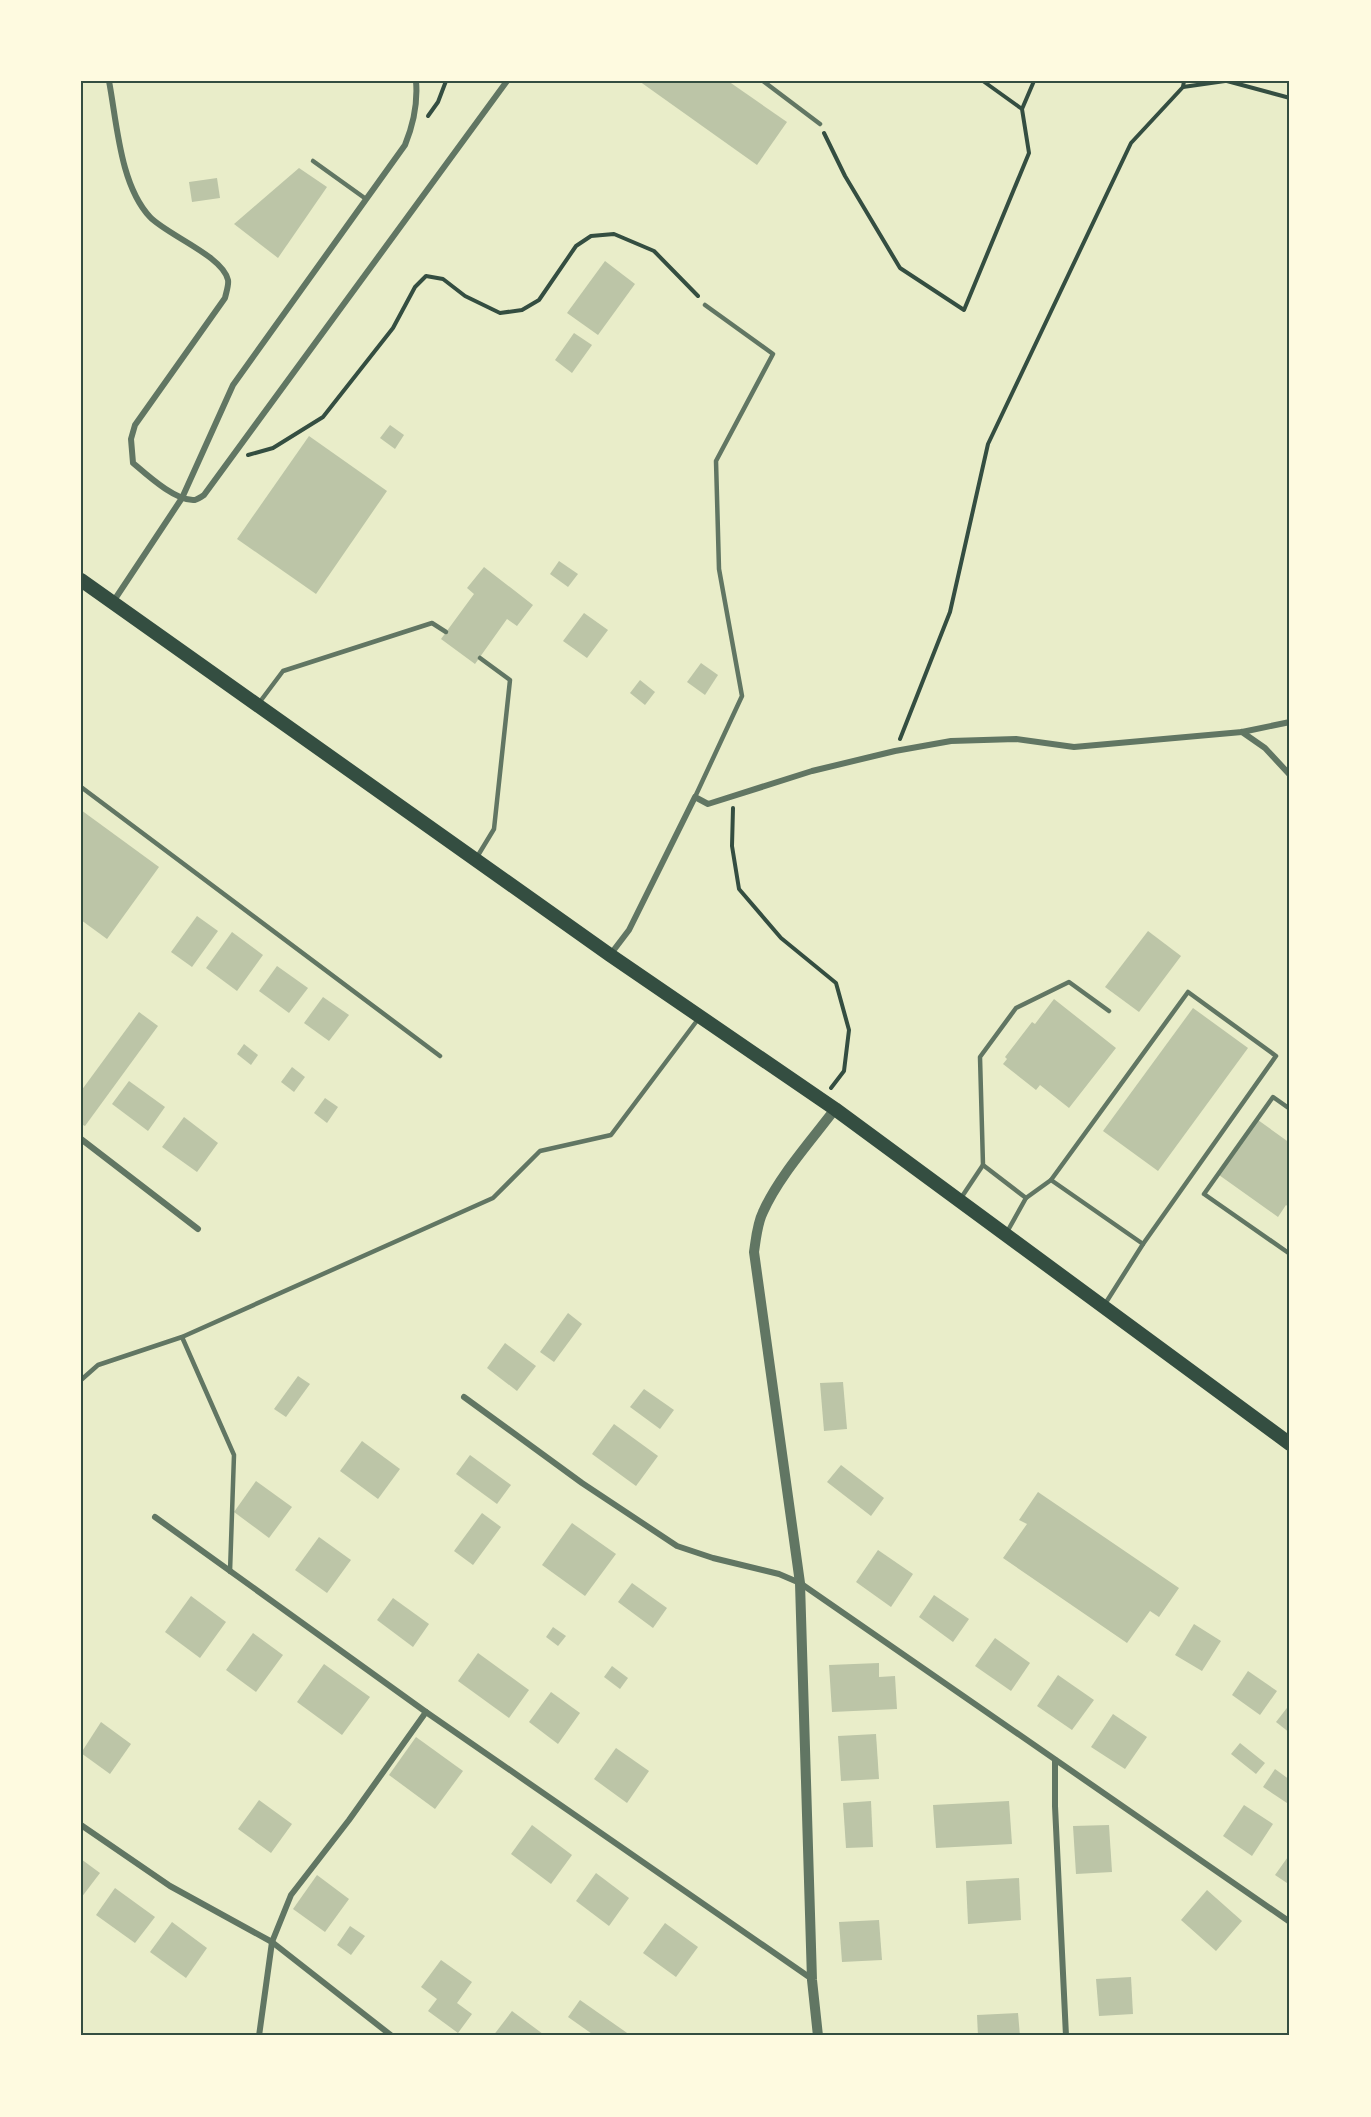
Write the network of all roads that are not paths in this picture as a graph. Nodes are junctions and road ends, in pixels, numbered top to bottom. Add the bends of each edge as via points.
1 (109, 81) edge
2 (416, 81) edge
3 (507, 81) edge
4 (763, 81) edge
5 (820, 124) road end
6 (313, 161) dead end
7 (366, 199) junction
8 (705, 305) road end
9 (182, 498) junction
10 (81, 580) edge
11 (113, 603) junction
12 (446, 632) dead end
13 (480, 658) dead end
14 (258, 705) junction
15 (1290, 722) edge
16 (1242, 732) junction
17 (1290, 775) edge
18 (81, 787) edge
19 (695, 797) junction
20 (475, 860) junction
21 (610, 955) junction
22 (1109, 1011) dead end
23 (701, 1016) junction
24 (440, 1056) dead end
25 (835, 1109) junction
26 (1290, 1109) edge
27 (81, 1139) edge
28 (982, 1165) junction
29 (1051, 1180) junction
30 (1026, 1198) junction
31 (960, 1200) junction
32 (198, 1229) dead end
33 (1006, 1234) junction
34 (1143, 1244) junction
35 (1290, 1254) edge
36 (1104, 1306) junction
37 (182, 1337) junction
38 (81, 1380) edge
39 (464, 1397) dead end
40 (1290, 1444) edge
41 (155, 1518) dead end
42 (230, 1572) junction
43 (800, 1583) junction
44 (426, 1712) junction
45 (1055, 1760) junction
46 (81, 1825) edge
47 (1290, 1922) edge
48 (272, 1942) junction
49 (812, 1980) junction
50 (259, 2036) edge
51 (392, 2036) edge
52 (818, 2036) edge
53 (1066, 2036) edge

1 - 9 street via 123,159 139,202 151,218 220,265 228,280 225,298 135,425 131,439 133,463
2 - 7 street via 418,99 405,145
3 - 9 street via 204,495 195,500
4 - 5 lane
6 - 7 lane
7 - 9 street via 232,385
8 - 19 lane via 773,354 716,461 719,569 742,696
9 - 11 street
10 - 11 main road
11 - 14 main road
12 - 14 lane via 432,623 283,671
13 - 20 lane via 510,680 494,829
14 - 20 main road
15 - 16 street
16 - 17 street via 1265,748
16 - 19 street via 1074,747 1016,739 951,741 812,771 708,804
18 - 24 lane
19 - 21 street via 629,930
20 - 21 main road
21 - 23 main road
22 - 28 lane via 1069,982 1016,1008 980,1057
23 - 25 main road
23 - 37 lane via 611,1135 540,1151 493,1198
25 - 31 main road
25 - 43 street via 779,1183 763,1212 754,1252
26 - 35 lane via 1273,1097 1204,1194
27 - 32 street
28 - 30 lane
28 - 31 lane
29 - 30 lane
29 - 34 lane
29 - 34 lane via 1188,992 1276,1056
30 - 33 lane
31 - 33 main road
33 - 36 main road
34 - 36 lane
36 - 40 main road
37 - 38 lane via 98,1365
37 - 42 lane via 234,1455
39 - 43 street via 677,1546
41 - 42 street
42 - 44 street
43 - 45 street
43 - 49 street
44 - 48 street via 291,1895
44 - 49 street
45 - 47 street
45 - 53 street
46 - 48 street via 170,1886
48 - 50 street
48 - 51 street
49 - 52 street

